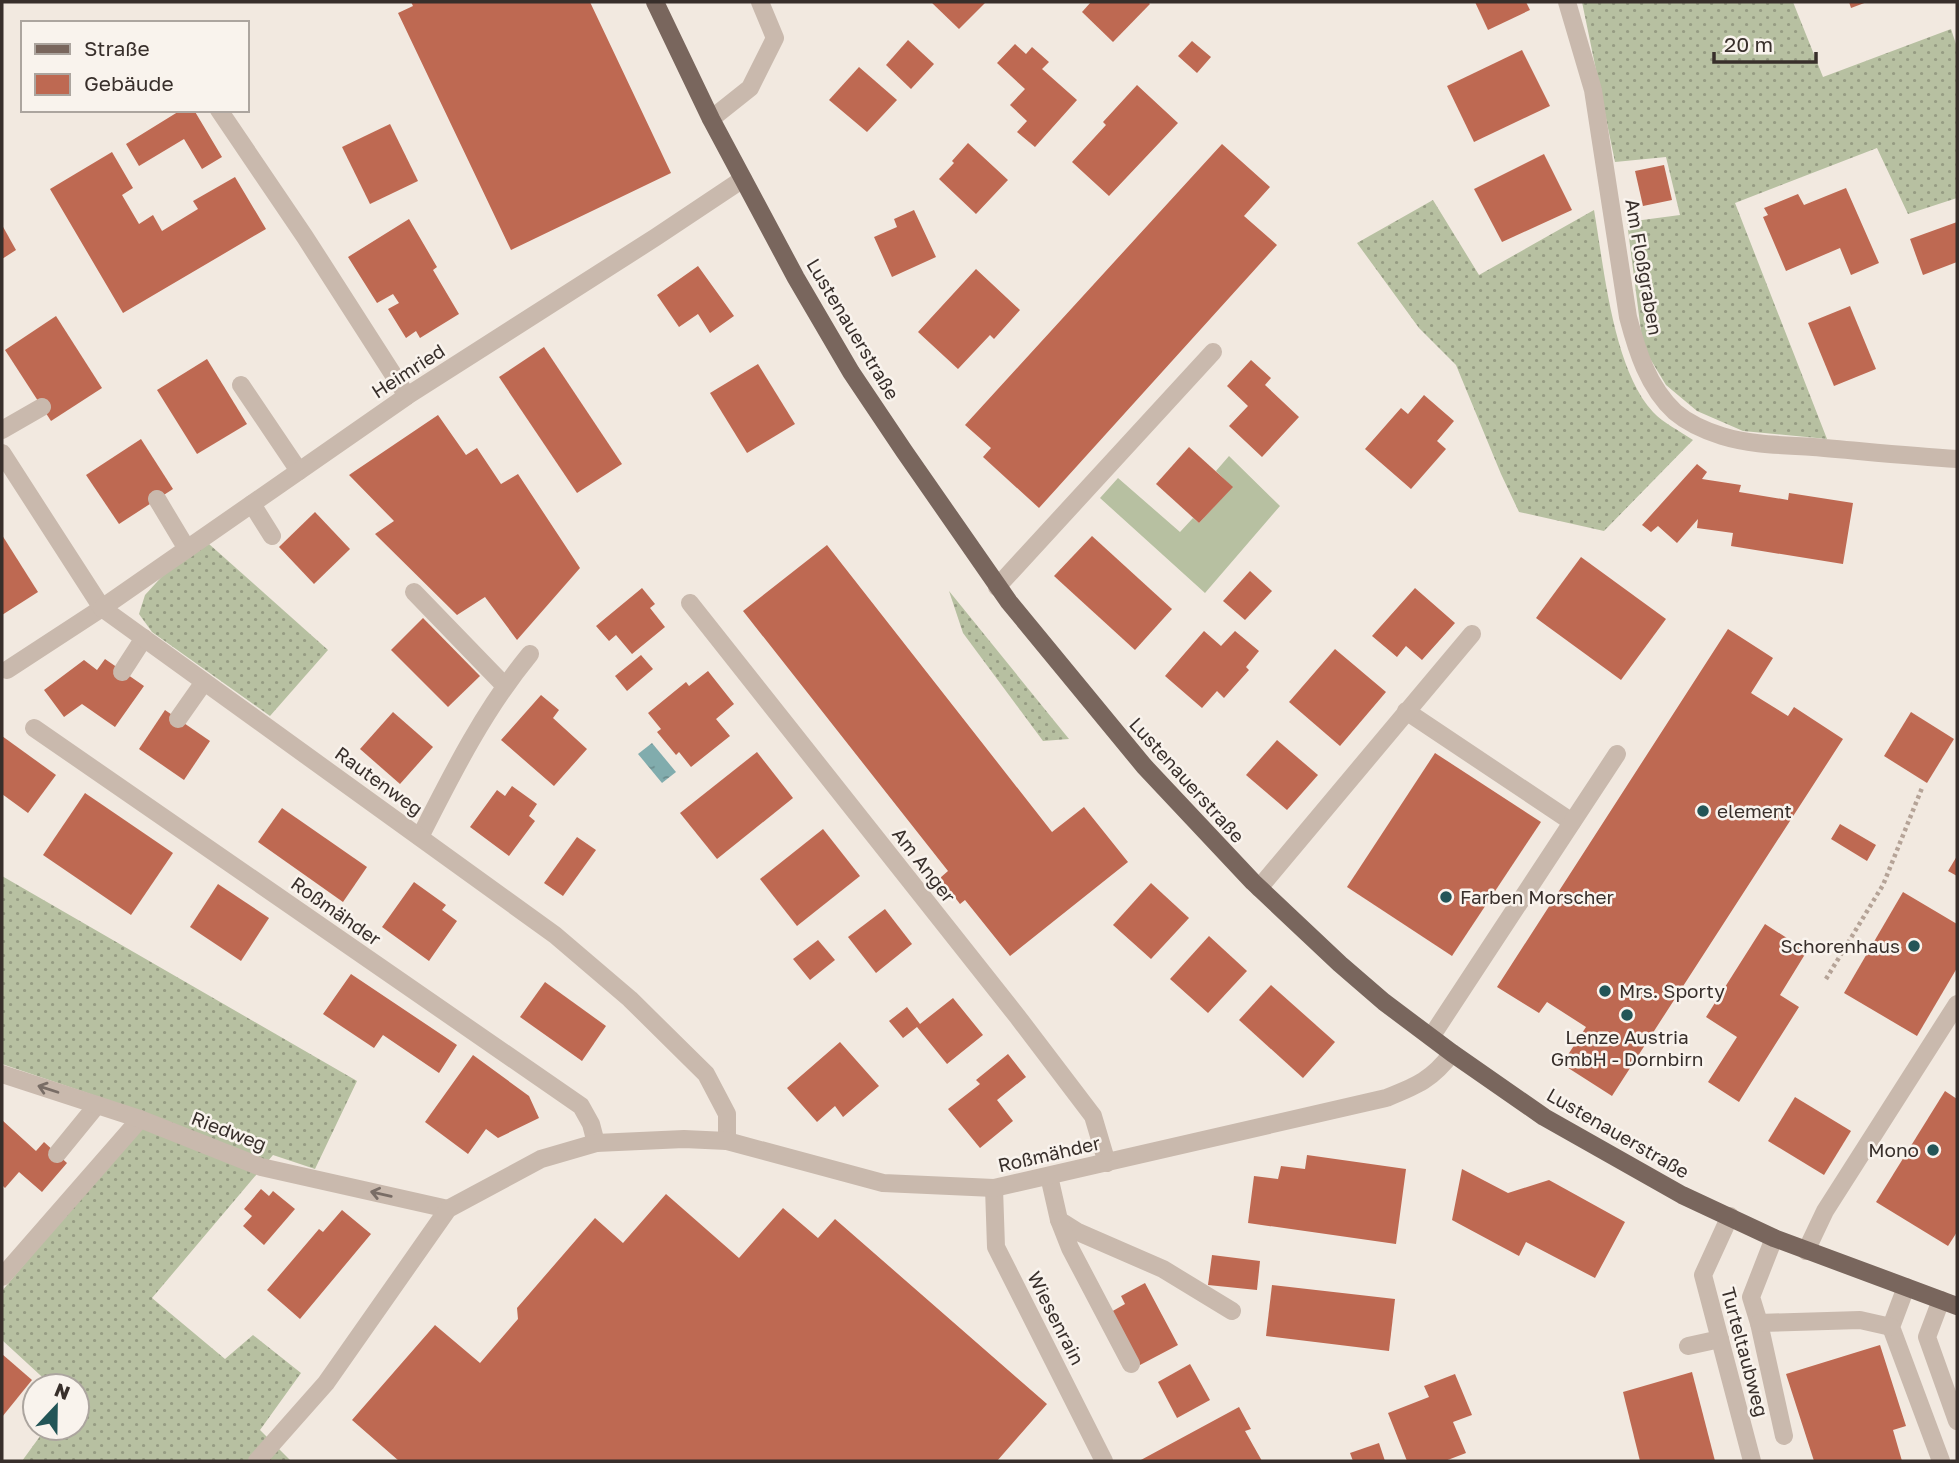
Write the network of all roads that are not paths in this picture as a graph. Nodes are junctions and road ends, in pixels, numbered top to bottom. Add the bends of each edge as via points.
1 (655, 2) edge
2 (760, 2) edge
3 (1567, 2) edge
4 (220, 112) edge
5 (711, 118) junction
6 (743, 179) junction
7 (1213, 352) dead end
8 (241, 385) dead end
9 (407, 396) junction
10 (42, 407) dead end
11 (2, 430) edge
12 (2, 453) edge
13 (1957, 459) edge
14 (299, 471) junction
15 (158, 499) dead end
16 (252, 504) junction
17 (272, 537) dead end
18 (187, 549) junction
19 (997, 587) junction
20 (414, 592) dead end
21 (690, 603) dead end
22 (102, 608) junction
23 (1472, 634) dead end
24 (144, 638) junction
25 (530, 654) dead end
26 (6, 670) dead end
27 (122, 672) dead end
28 (204, 682) junction
29 (504, 685) junction
30 (1406, 711) junction
31 (178, 719) dead end
32 (34, 728) dead end
33 (1617, 754) dead end
34 (1572, 822) junction
35 (420, 837) junction
36 (1259, 888) junction
37 (1957, 1004) edge
38 (1431, 1037) junction
39 (1452, 1053) junction
40 (2, 1074) edge
41 (97, 1105) junction
42 (140, 1119) junction
43 (727, 1141) junction
44 (597, 1143) junction
45 (57, 1154) dead end
46 (1107, 1163) junction
47 (1049, 1176) junction
48 (994, 1188) junction
49 (447, 1209) junction
50 (1730, 1216) junction
51 (1059, 1220) junction
52 (1774, 1238) junction
53 (1806, 1251) junction
54 (2, 1277) edge
55 (1906, 1287) junction
56 (1949, 1303) edge
57 (1232, 1311) dead end
58 (1759, 1323) junction
59 (1891, 1327) junction
60 (1720, 1339) junction
61 (1688, 1346) dead end
62 (1131, 1364) dead end
63 (1957, 1421) edge
64 (1784, 1436) dead end
65 (257, 1461) edge
66 (1104, 1461) edge
67 (1752, 1461) edge
68 (1941, 1461) edge

1 - 5 main road, Lustenauerstraße
2 - 5 street via 775,38 750,88
3 - 13 street, Am Floßgraben via 1593,90 1628,317 1658,392 1676,412 1724,437
4 - 9 street
5 - 6 main road, Lustenauerstraße
6 - 9 street, Heimried
6 - 19 main road, Lustenauerstraße via 851,372
7 - 19 street
8 - 14 street
9 - 14 street, Heimried
10 - 11 street
12 - 22 street, Rautenweg
14 - 16 street, Heimried
15 - 18 street
16 - 17 street
16 - 18 street, Heimried
18 - 22 street, Heimried
19 - 36 main road, Lustenauerstraße via 1127,746
20 - 29 street
21 - 46 street, Am Anger via 1093,1116
22 - 24 street, Rautenweg
22 - 26 street, Heimried
23 - 30 street
24 - 27 street
24 - 28 street, Rautenweg
25 - 29 street
28 - 31 street
28 - 35 street, Rautenweg
29 - 35 street
30 - 34 street
30 - 36 street
32 - 44 street, Roßmähder via 581,1105
33 - 34 street
34 - 38 street
35 - 43 street, Rautenweg via 555,935 706,1074 727,1114
36 - 38 main road, Lustenauerstraße via 1340,964
37 - 53 street via 1825,1211
38 - 39 main road, Lustenauerstraße
39 - 46 street, Roßmähder via 1422,1082 1386,1098
39 - 50 main road, Lustenauerstraße via 1544,1117 1682,1195
41 -> 40 street, Riedweg
41 - 42 street, Riedweg
41 - 45 street
49 -> 42 street, Riedweg via 261,1167
42 - 54 street
43 - 44 street, Roßmähder
43 - 48 street, Roßmähder via 883,1183
44 - 49 street, Roßmähder via 541,1159
46 - 47 street, Roßmähder
47 - 48 street, Roßmähder
47 - 51 street
48 - 66 street, Wiesenrain via 996,1247
49 - 65 street, Roßmähder via 326,1383
50 - 52 main road, Lustenauerstraße
50 - 60 street, Turteltaubweg via 1703,1275
51 - 57 street via 1163,1269
51 - 62 street
52 - 53 main road, Lustenauerstraße
52 - 58 street via 1751,1297
53 - 55 main road, Lustenauerstraße
55 - 56 main road, Lustenauerstraße
55 - 59 street
56 - 63 street via 1927,1337
58 - 59 street via 1860,1320
58 - 64 street
59 - 68 street
60 - 61 street
60 - 67 street, Turteltaubweg

